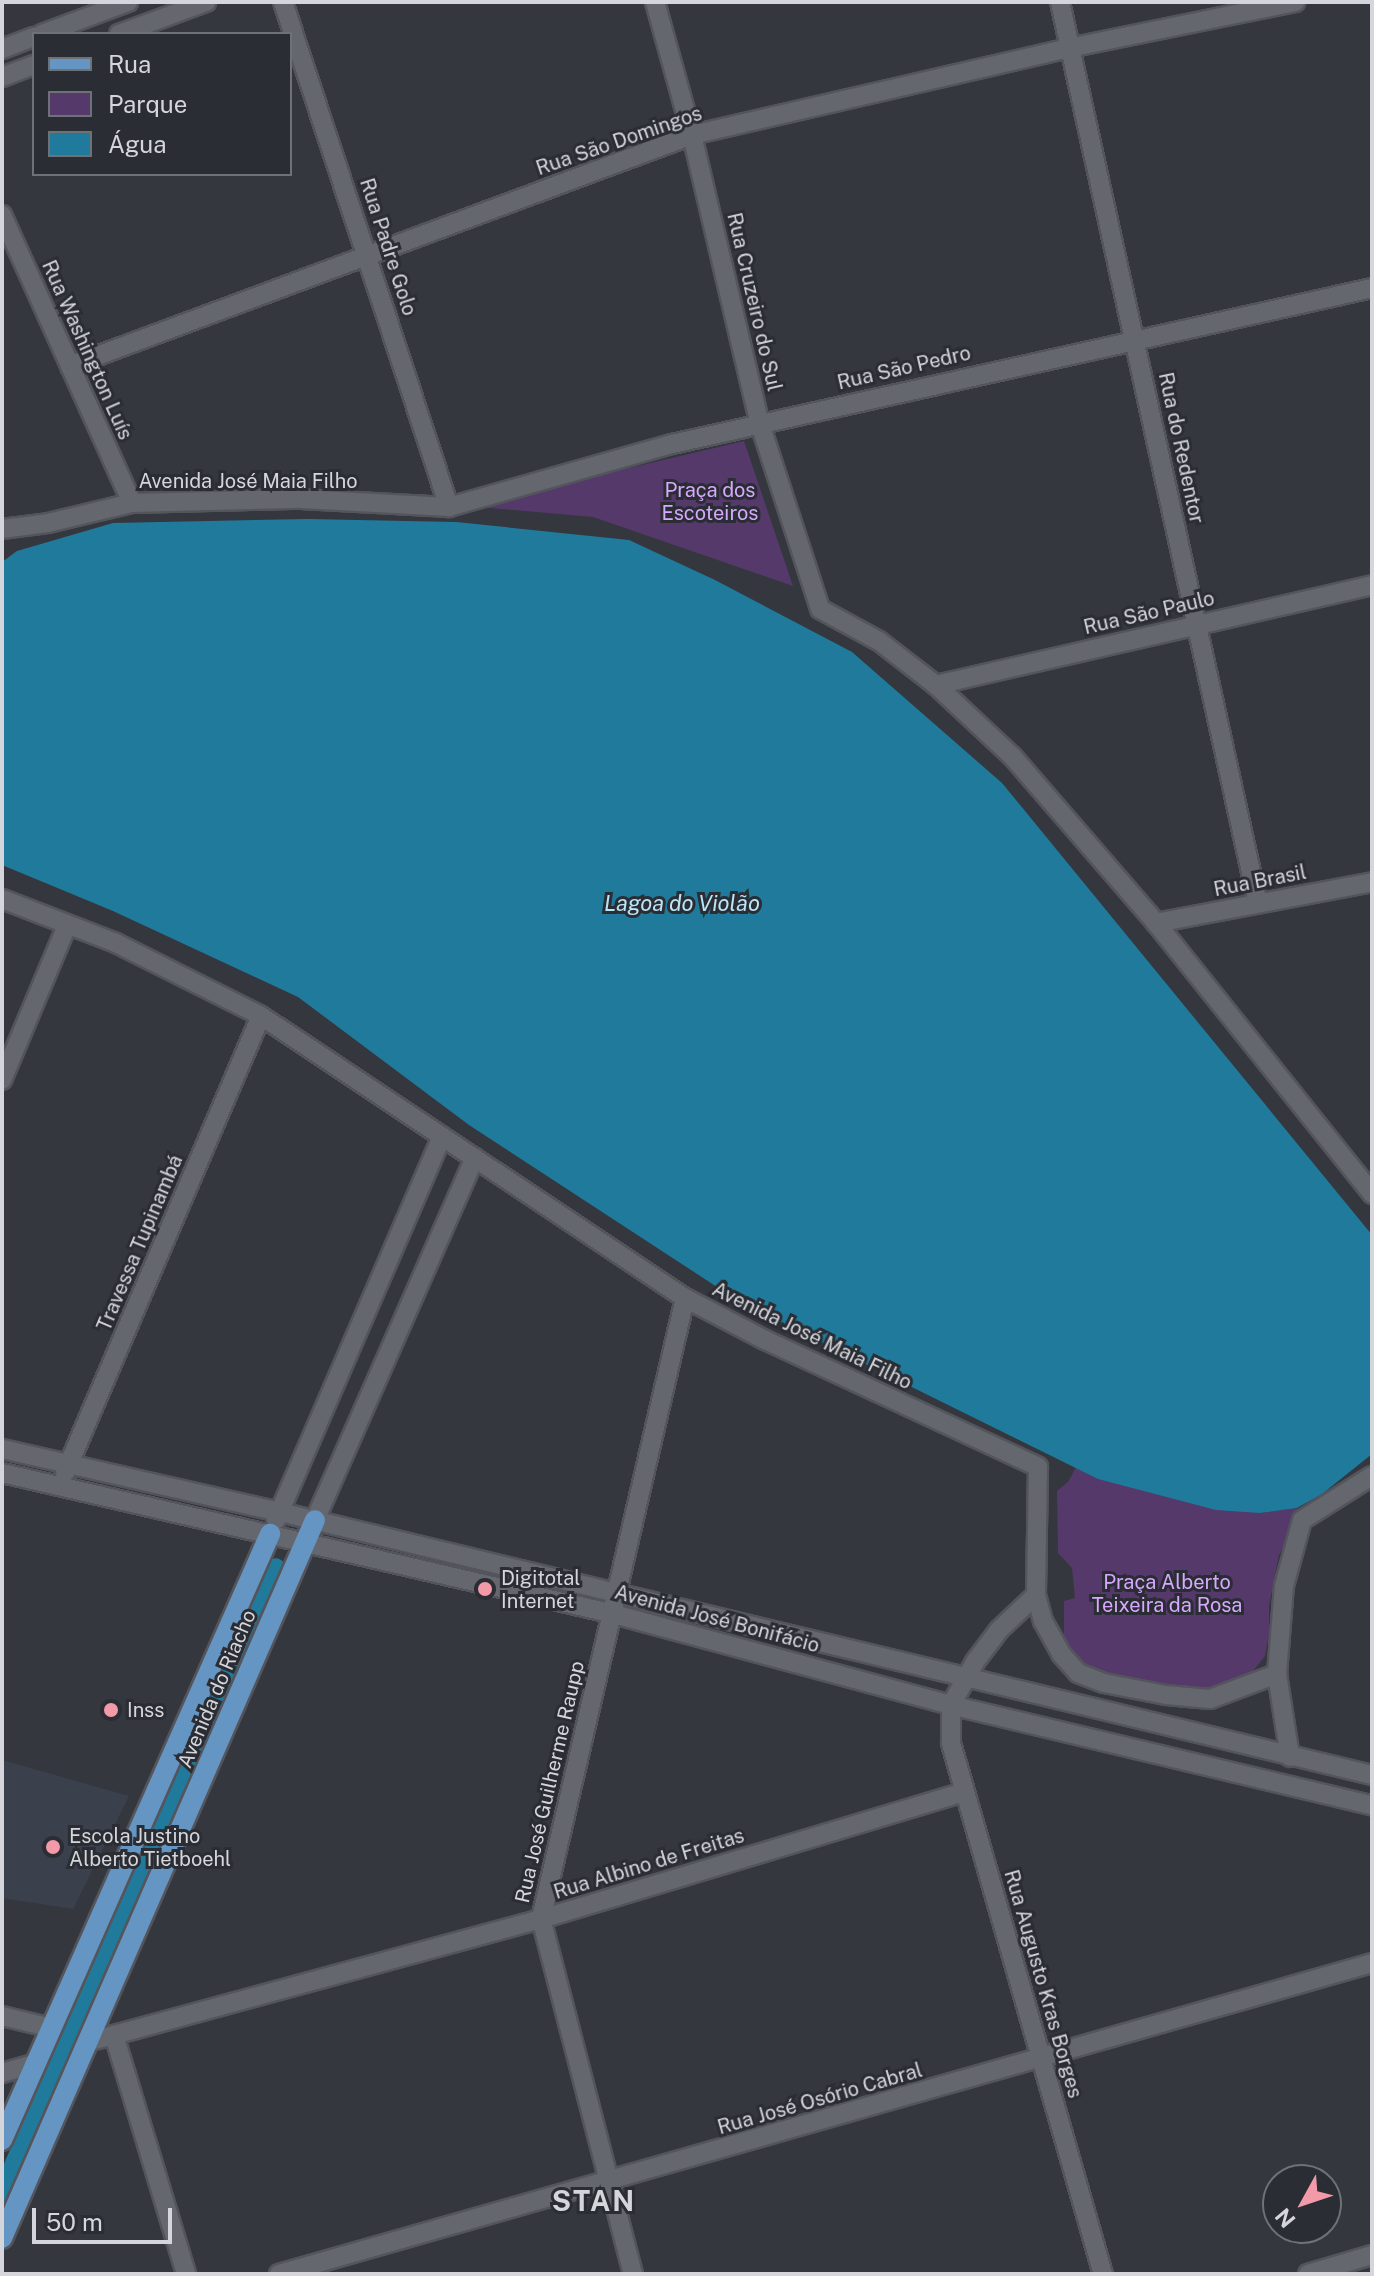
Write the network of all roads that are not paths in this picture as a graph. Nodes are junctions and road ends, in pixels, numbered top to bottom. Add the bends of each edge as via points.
1 (128, 2) edge
2 (206, 2) edge
3 (283, 2) edge
4 (655, 2) edge
5 (1060, 2) edge
6 (1295, 2) edge
7 (47, 32) edge
8 (124, 32) edge
9 (32, 38) edge
10 (1069, 48) junction
11 (2, 49) edge
12 (32, 66) edge
13 (2, 77) edge
14 (692, 135) junction
15 (2, 215) edge
16 (368, 256) junction
17 (1372, 288) edge
18 (1134, 338) junction
19 (70, 366) junction
20 (760, 424) junction
21 (132, 503) junction
22 (449, 507) junction
23 (2, 529) edge
24 (1372, 585) edge
25 (1197, 624) junction
26 (936, 685) junction
27 (1372, 882) edge
28 (2, 899) edge
29 (1258, 904) junction
30 (1156, 923) junction
31 (67, 925) junction
32 (261, 1016) junction
33 (2, 1080) edge
34 (442, 1136) junction
35 (475, 1158) junction
36 (1372, 1194) edge
37 (685, 1298) junction
38 (2, 1449) edge
39 (69, 1465) junction
40 (2, 1473) edge
41 (1372, 1476) edge
42 (150, 1483) junction
43 (59, 1487) junction
44 (143, 1505) junction
45 (280, 1512) junction
46 (315, 1520) junction
47 (270, 1534) junction
48 (307, 1541) junction
49 (616, 1592) junction
50 (1036, 1595) junction
51 (610, 1613) junction
52 (1277, 1674) junction
53 (967, 1676) junction
54 (951, 1705) junction
55 (1251, 1748) junction
56 (1290, 1757) junction
57 (1246, 1775) junction
58 (1372, 1775) edge
59 (963, 1792) junction
60 (1372, 1805) edge
61 (541, 1919) junction
62 (1372, 1963) edge
63 (2, 2016) edge
64 (52, 2028) junction
65 (114, 2035) junction
66 (90, 2041) junction
67 (1042, 2057) junction
68 (34, 2064) junction
69 (2, 2073) edge
70 (2, 2140) edge
71 (607, 2183) junction
72 (2, 2238) edge
73 (1372, 2255) edge
74 (186, 2274) edge
75 (279, 2274) edge
76 (633, 2274) edge
77 (1103, 2274) edge
78 (1308, 2274) edge

1 - 7 street
2 - 8 street
3 - 16 street, Rua Padre Golo
4 - 14 street, Rua Cruzeiro do Sul
5 - 10 street, Rua do Redentor
6 - 10 street, Rua São Domingos
9 - 11 street
10 - 14 street, Rua São Domingos
10 - 18 street, Rua do Redentor
12 - 13 street
14 - 16 street, Rua São Domingos
14 - 20 street, Rua Cruzeiro do Sul
15 - 19 street, Rua Washington Luís
16 - 19 street, Rua São Domingos
16 - 22 street, Rua Padre Golo
17 - 18 street, Rua São Pedro
18 - 20 street, Rua São Pedro
18 - 25 street, Rua do Redentor
19 - 21 street, Rua Washington Luís
20 - 22 street, Rua São Pedro
20 - 26 street, Rua Cruzeiro do Sul via 820,609 879,641
21 - 22 street, Avenida José Maia Filho via 301,499
21 - 23 street, Avenida José Maia Filho
24 - 25 street, Rua São Paulo
25 - 26 street, Rua São Paulo
25 - 29 street, Rua do Redentor
26 - 30 street via 1012,756
27 - 29 street, Rua Brasil
28 - 31 street, Avenida José Maia Filho
29 - 30 street, Rua Brasil
30 - 36 street
31 - 32 street, Avenida José Maia Filho via 116,943
31 - 33 street
32 - 34 street, Avenida José Maia Filho
32 - 39 street, Travessa Tupinambá
34 - 35 street, Avenida José Maia Filho
34 - 45 street, Avenida do Riacho
35 - 37 street, Avenida José Maia Filho
35 - 46 street, Avenida do Riacho
37 - 49 street, Rua José Guilherme Raupp
37 - 50 street, Avenida José Maia Filho via 1038,1467
38 - 39 street, Avenida José Bonifácio
39 - 42 street, Avenida José Bonifácio
39 - 43 street, Travessa Tupinambá
40 - 43 street, Avenida José Bonifácio
41 - 52 street via 1302,1520 1282,1598
42 - 44 street
42 - 45 street, Avenida José Bonifácio
43 - 44 street, Avenida José Bonifácio
44 - 47 street, Avenida José Bonifácio
45 - 46 street, Avenida José Bonifácio
45 - 47 street, Avenida do Riacho
46 - 48 main road, Avenida do Riacho
46 - 49 street, Avenida José Bonifácio
47 - 48 street, Avenida José Bonifácio
47 - 64 main road, Avenida do Riacho
48 - 51 street, Avenida José Bonifácio
48 - 66 main road, Avenida do Riacho
49 - 51 street, Rua José Guilherme Raupp
49 - 53 street, Avenida José Bonifácio
50 - 52 street, Avenida José Maia Filho via 1043,1621 1071,1667 1104,1683 1210,1699
50 - 53 street via 985,1646
51 - 54 street, Avenida José Bonifácio
51 - 61 street, Rua José Guilherme Raupp
52 - 56 street
53 - 54 street
53 - 55 street, Avenida José Bonifácio
54 - 57 street, Avenida José Bonifácio
54 - 59 street, Rua Augusto Kras Borges via 951,1743
55 - 56 street, Avenida José Bonifácio
55 - 57 street
56 - 58 street, Avenida José Bonifácio
57 - 60 street, Avenida José Bonifácio
59 - 61 street, Rua Albino de Freitas
59 - 67 street, Rua Augusto Kras Borges
61 - 65 street, Rua Albino de Freitas
61 - 71 street, Rua José Guilherme Raupp
62 - 67 street, Rua José Osório Cabral
63 - 64 street
64 - 68 main road, Avenida do Riacho
65 - 66 street, Rua Albino de Freitas
65 - 74 street
66 - 72 main road, Avenida do Riacho
67 - 71 street, Rua José Osório Cabral
67 - 77 street, Rua Augusto Kras Borges
68 - 69 street
68 - 70 main road, Avenida do Riacho
71 - 75 street, Rua José Osório Cabral
71 - 76 street, Rua José Guilherme Raupp
73 - 78 street

